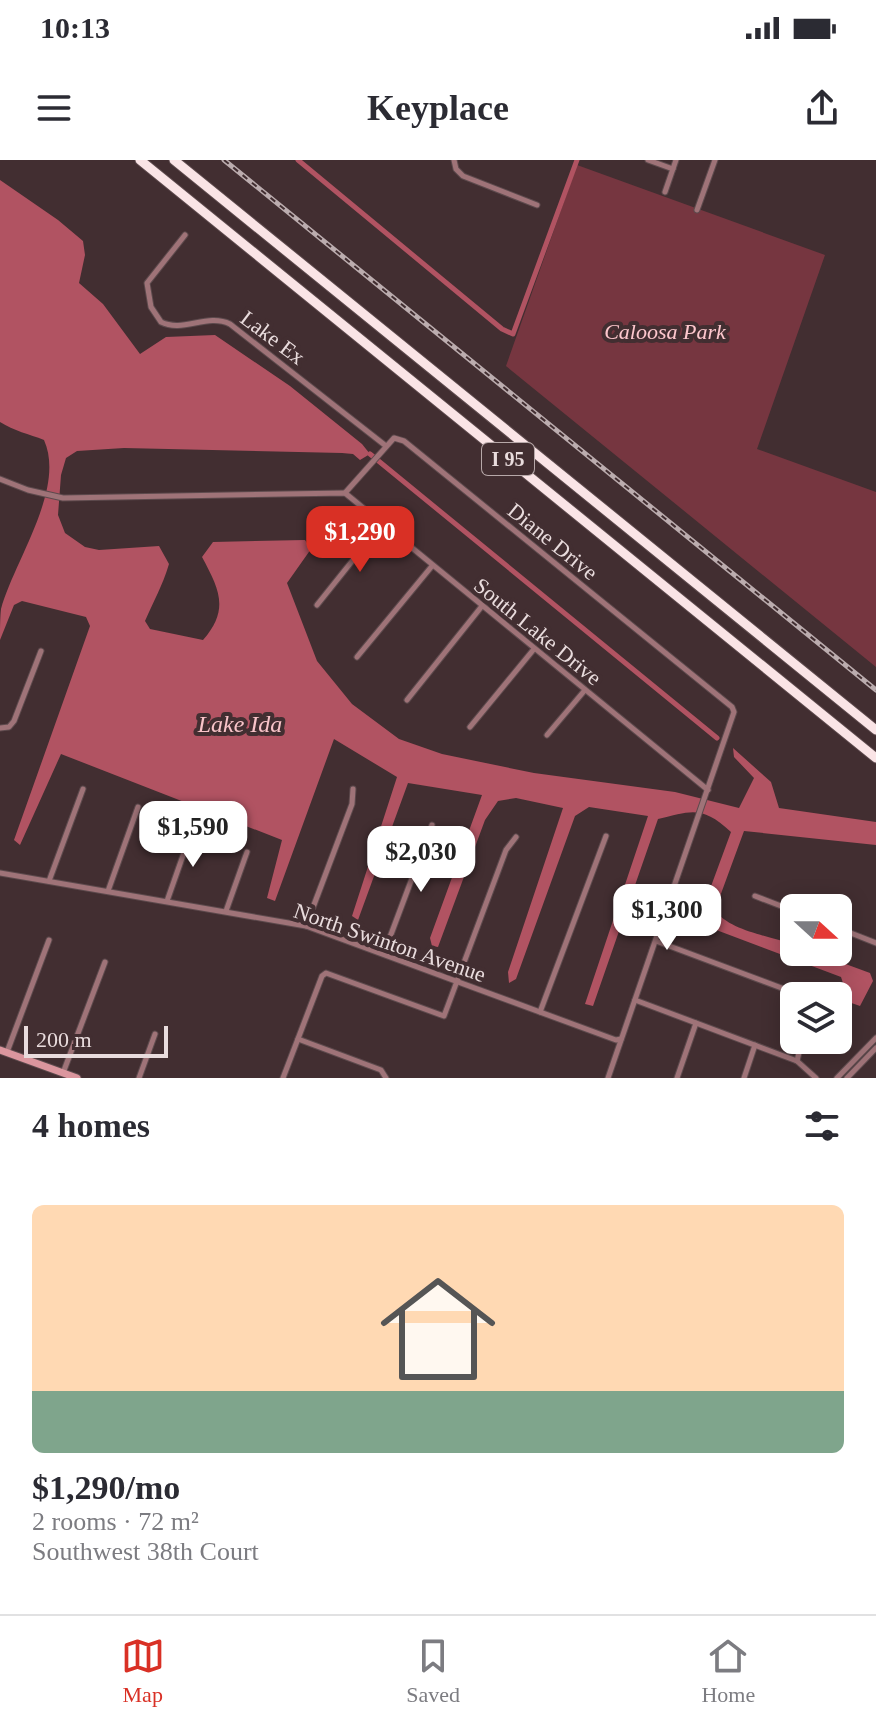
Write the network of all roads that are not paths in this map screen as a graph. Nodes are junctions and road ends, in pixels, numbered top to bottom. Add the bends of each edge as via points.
1 (140, 160) edge
2 (174, 160) edge
3 (454, 160) edge
4 (648, 160) edge
5 (676, 160) edge
6 (715, 160) edge
7 (673, 169) junction
8 (665, 192) dead end
9 (537, 205) dead end
10 (697, 210) dead end
11 (185, 235) dead end
12 (386, 446) junction
13 (1, 481) edge
14 (345, 493) junction
15 (381, 525) junction
16 (432, 566) junction
17 (317, 605) dead end
18 (482, 606) junction
19 (534, 649) junction
20 (41, 651) dead end
21 (357, 657) dead end
22 (585, 690) junction
23 (407, 700) dead end
24 (470, 727) dead end
25 (3, 728) edge
26 (876, 730) edge
27 (547, 735) dead end
28 (876, 758) edge
29 (83, 789) dead end
30 (353, 789) dead end
31 (708, 790) junction
32 (138, 807) dead end
33 (432, 825) dead end
34 (193, 827) dead end
35 (606, 836) dead end
36 (516, 837) dead end
37 (247, 852) dead end
38 (0, 873) edge
39 (49, 881) junction
40 (108, 891) junction
41 (755, 896) dead end
42 (167, 901) junction
43 (780, 906) edge
44 (226, 911) junction
45 (306, 926) junction
46 (852, 934) edge
47 (49, 940) dead end
48 (656, 941) junction
49 (876, 943) edge
50 (384, 953) junction
51 (105, 962) dead end
52 (458, 981) junction
53 (780, 987) edge
54 (635, 1000) junction
55 (540, 1012) junction
56 (696, 1023) junction
57 (155, 1034) dead end
58 (298, 1039) junction
59 (621, 1039) junction
60 (755, 1045) junction
61 (875, 1045) edge
62 (4, 1051) edge
63 (799, 1054) edge
64 (797, 1061) junction
65 (63, 1073) junction
66 (77, 1078) edge
67 (139, 1078) edge
68 (283, 1078) edge
69 (386, 1078) edge
70 (608, 1078) edge
71 (677, 1078) edge
72 (744, 1078) edge
73 (816, 1078) edge
74 (837, 1078) edge
75 (847, 1078) edge

1 - 28 highway, I 95
2 - 26 highway, I 95
3 - 9 street via 463,176
4 - 7 street
5 - 7 street
6 - 10 street
7 - 8 street
11 - 12 street, Lake Ex via 147,283 151,307 161,322 230,324
12 - 14 street
12 - 31 street, Diane Drive via 394,438 404,441 732,707
13 - 14 street via 63,498
14 - 15 street, South Lake Drive
15 - 16 street, South Lake Drive
15 - 17 street
16 - 18 street, South Lake Drive
16 - 21 street
18 - 19 street, South Lake Drive
18 - 23 street
19 - 22 street, South Lake Drive
19 - 24 street
20 - 25 street via 14,721
22 - 27 street
22 - 31 street, South Lake Drive
29 - 39 street
30 - 45 street
31 - 48 street
32 - 40 street
33 - 50 street
34 - 42 street
35 - 55 street
36 - 52 street via 506,850
37 - 44 street
38 - 39 street, North Swinton Avenue
39 - 40 street, North Swinton Avenue
40 - 42 street, North Swinton Avenue
41 - 43 street
42 - 44 street, North Swinton Avenue
44 - 45 street, North Swinton Avenue
45 - 50 street, North Swinton Avenue
46 - 49 street
47 - 62 street
48 - 53 street
48 - 54 street
50 - 52 street, North Swinton Avenue
51 - 65 street
52 - 55 street, North Swinton Avenue
52 - 58 street via 444,1016 326,973
54 - 56 street
54 - 59 street
55 - 59 street, North Swinton Avenue
56 - 60 street
56 - 71 street
57 - 67 street
58 - 68 street
58 - 69 street via 381,1070
59 - 70 street
60 - 64 street
60 - 72 street
61 - 74 street
61 - 75 street
62 - 65 street
63 - 64 street
64 - 73 street
65 - 66 street

